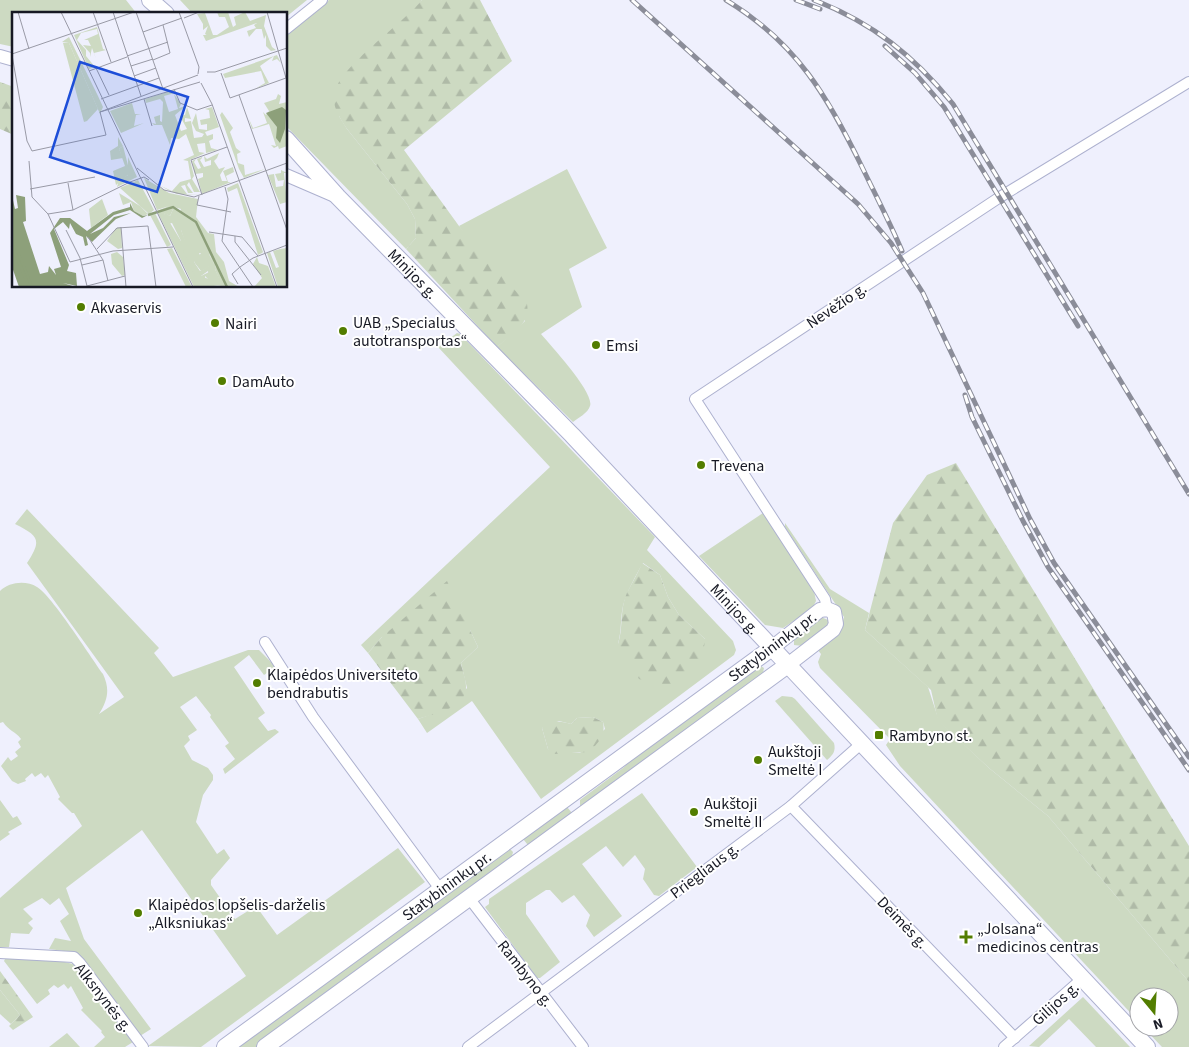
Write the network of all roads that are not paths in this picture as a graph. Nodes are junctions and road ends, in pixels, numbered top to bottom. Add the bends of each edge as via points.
1 (149, 0) edge
2 (322, 0) edge
3 (157, 12) edge
4 (164, 12) edge
5 (288, 27) edge
6 (1189, 82) edge
7 (288, 142) edge
8 (288, 154) edge
9 (288, 176) edge
10 (338, 197) junction
11 (827, 609) junction
12 (265, 642) dead end
13 (772, 647) junction
14 (789, 664) junction
15 (862, 743) junction
16 (570, 793) junction
17 (791, 806) junction
18 (583, 814) junction
19 (506, 840) junction
20 (521, 860) junction
21 (440, 889) junction
22 (469, 898) junction
23 (0, 953) edge
24 (1083, 978) junction
25 (541, 991) junction
26 (1015, 1038) junction
27 (274, 1044) edge
28 (143, 1047) edge
29 (225, 1047) edge
30 (468, 1047) edge
31 (583, 1047) edge
32 (1004, 1047) edge
33 (1147, 1047) edge

1 - 3 main road
1 - 4 main road
2 - 5 street
6 - 11 street, Nevėžio g. via 1000,197 695,399 825,599
7 - 10 main road, Minijos g.
8 - 10 main road, Minijos g.
9 - 10 street
10 - 13 main road, Minijos g. via 572,434
11 - 13 main road, Statybininkų pr. via 820,610
11 - 14 main road, Statybininkų pr. via 834,612 836,618 833,630
12 - 21 street via 313,717
13 - 14 main road, Minijos g.
13 - 16 main road, Statybininkų pr.
14 - 15 main road, Minijos g.
14 - 18 main road, Statybininkų pr.
15 - 17 street, Priegliaus g.
15 - 24 main road, Minijos g.
16 - 18 main road via 572,808
16 - 19 main road, Statybininkų pr.
17 - 25 street, Priegliaus g.
17 - 26 street, Deimės g.
18 - 20 main road, Statybininkų pr.
19 - 20 main road via 518,846
19 - 21 main road, Statybininkų pr.
20 - 22 main road, Statybininkų pr.
21 - 29 main road, Statybininkų pr.
22 - 25 street, Rambyno g.
22 - 27 main road, Statybininkų pr.
23 - 28 street, Alksnynės g. via 74,958
24 - 26 street, Gilijos g.
24 - 33 main road, Minijos g.
25 - 30 street, Priegliaus g.
25 - 31 street, Rambyno g.
26 - 32 street, Gilijos g.

